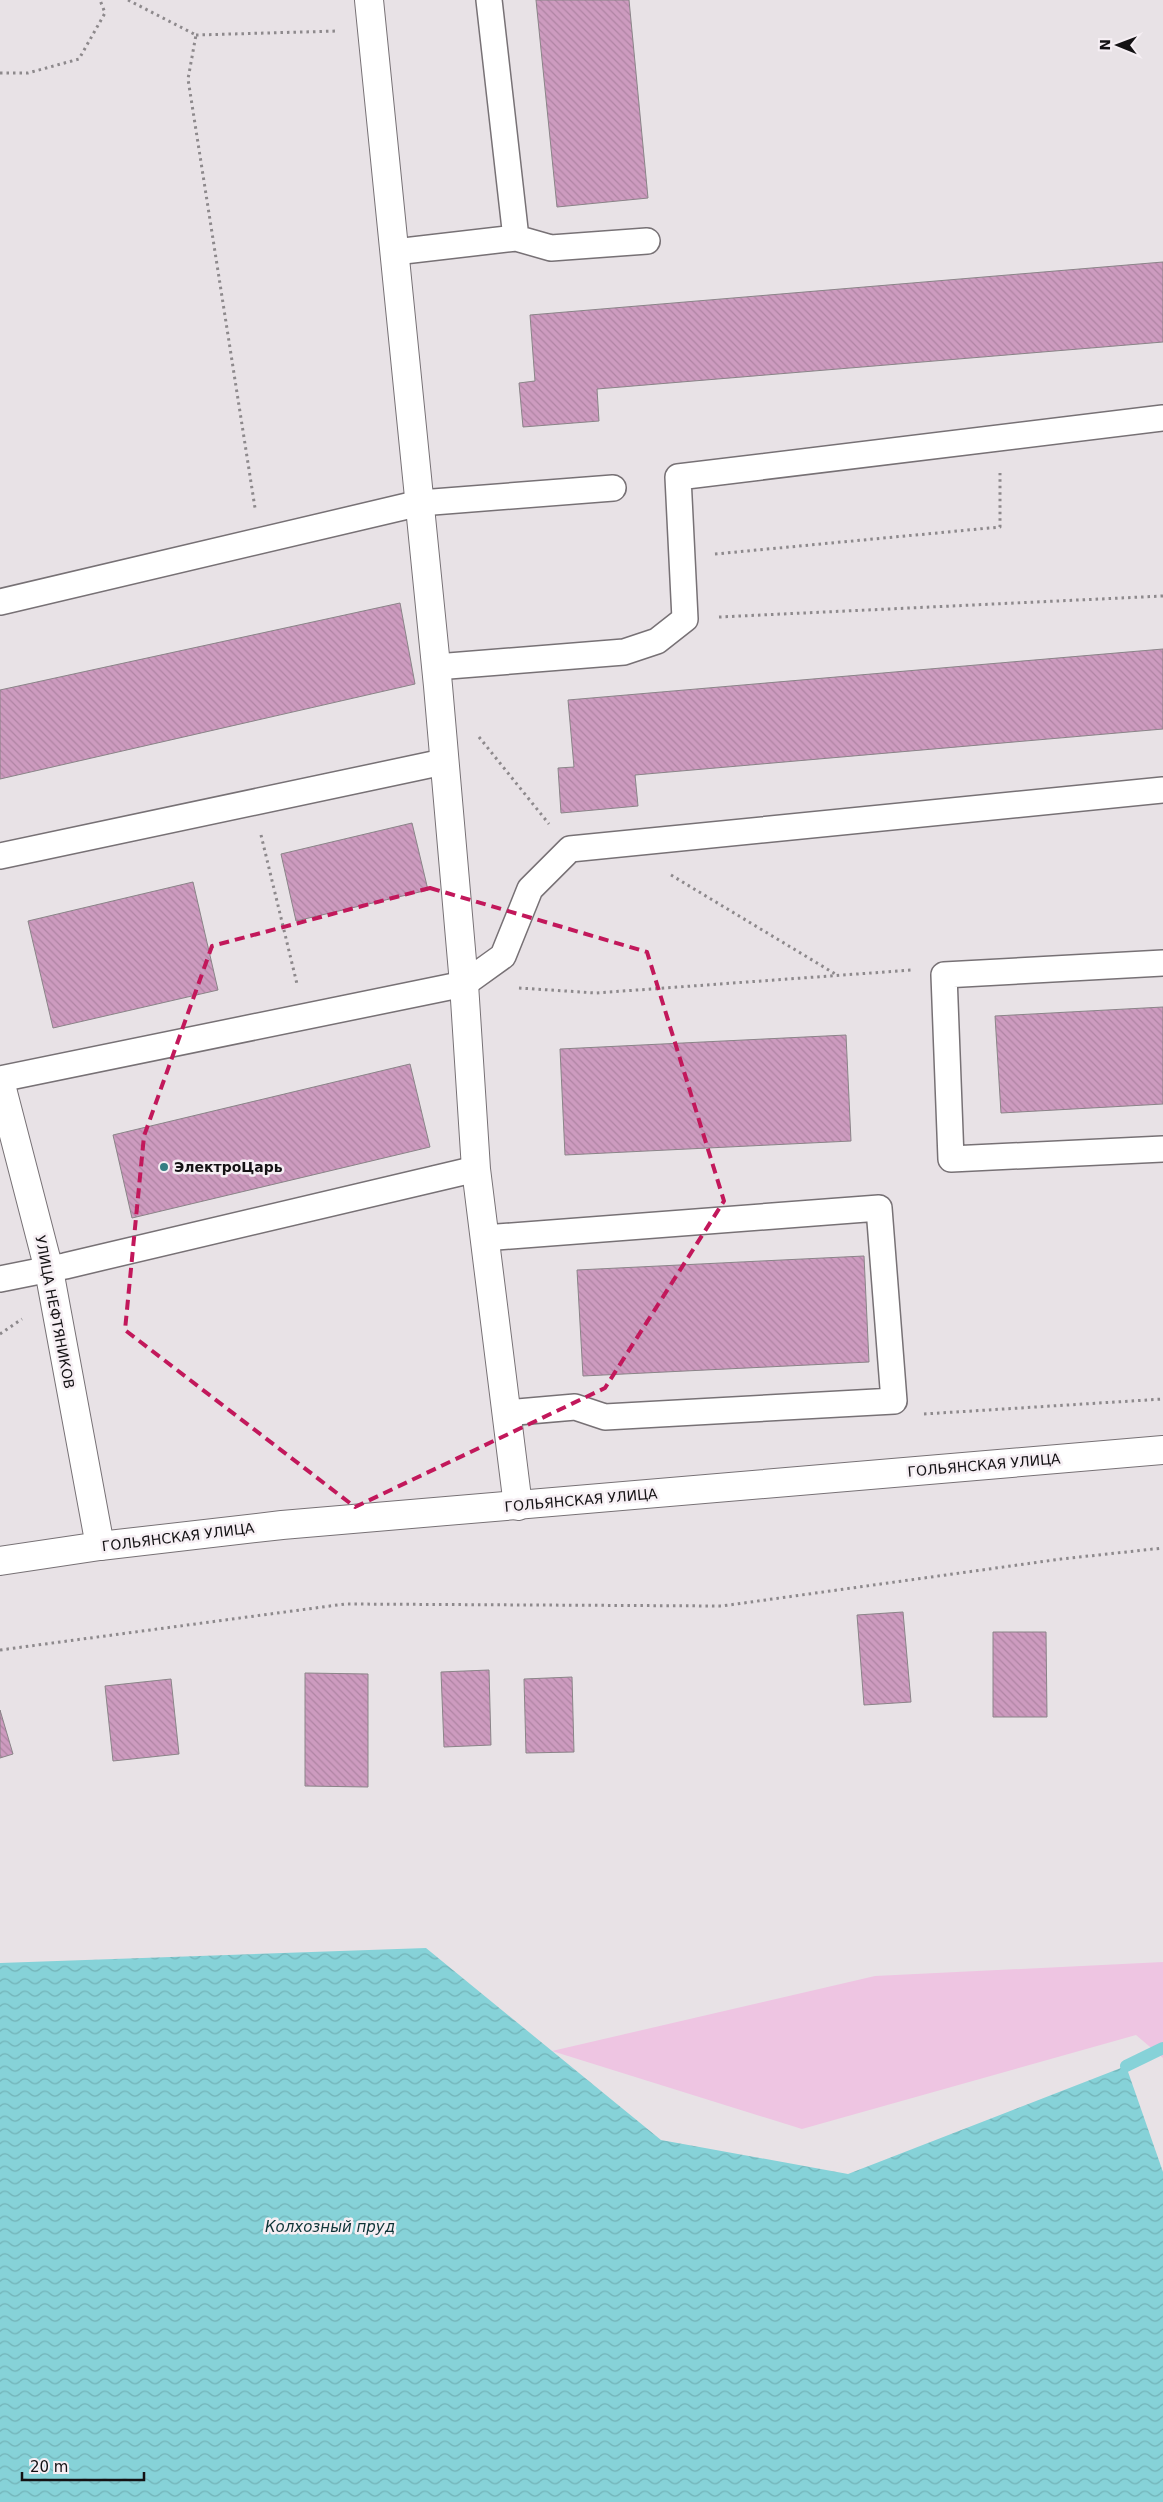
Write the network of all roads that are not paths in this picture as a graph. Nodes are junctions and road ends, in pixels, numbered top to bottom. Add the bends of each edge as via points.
1 (369, 0) edge
2 (490, 0) edge
3 (516, 238) junction
4 (647, 241) dead end
5 (395, 252) junction
6 (1163, 418) edge
7 (613, 488) dead end
8 (420, 503) junction
9 (0, 602) edge
10 (436, 667) junction
11 (443, 762) junction
12 (1163, 790) edge
13 (0, 856) edge
14 (1163, 963) edge
15 (464, 984) junction
16 (0, 1080) edge
17 (4, 1110) edge
18 (1163, 1149) edge
19 (476, 1168) junction
20 (484, 1238) junction
21 (49, 1270) junction
22 (0, 1279) edge
23 (506, 1413) junction
24 (1163, 1450) edge
25 (518, 1506) junction
26 (100, 1546) junction
27 (0, 1561) edge

1 - 5 street
2 - 3 lane
3 - 4 lane via 551,248
3 - 5 lane
5 - 8 street
6 - 10 lane via 678,477 685,619 657,641 624,652
7 - 8 lane
8 - 9 lane
8 - 10 street
10 - 11 street
11 - 13 lane
11 - 15 street
12 - 15 lane via 570,850 530,889 503,956
14 - 18 lane via 944,975 952,1159
15 - 16 lane
15 - 19 street
16 - 17 street, УЛИЦА НЕФТЯНИКОВ
17 - 21 street, УЛИЦА НЕФТЯНИКОВ
19 - 20 street
19 - 21 lane
20 - 23 street
20 - 23 lane via 879,1208 894,1401 605,1417 575,1407
21 - 22 lane
21 - 26 street, УЛИЦА НЕФТЯНИКОВ
23 - 25 street
24 - 25 street, ГОЛЬЯНСКАЯ УЛИЦА
25 - 26 street, ГОЛЬЯНСКАЯ УЛИЦА via 282,1525
26 - 27 street, ГОЛЬЯНСКАЯ УЛИЦА

